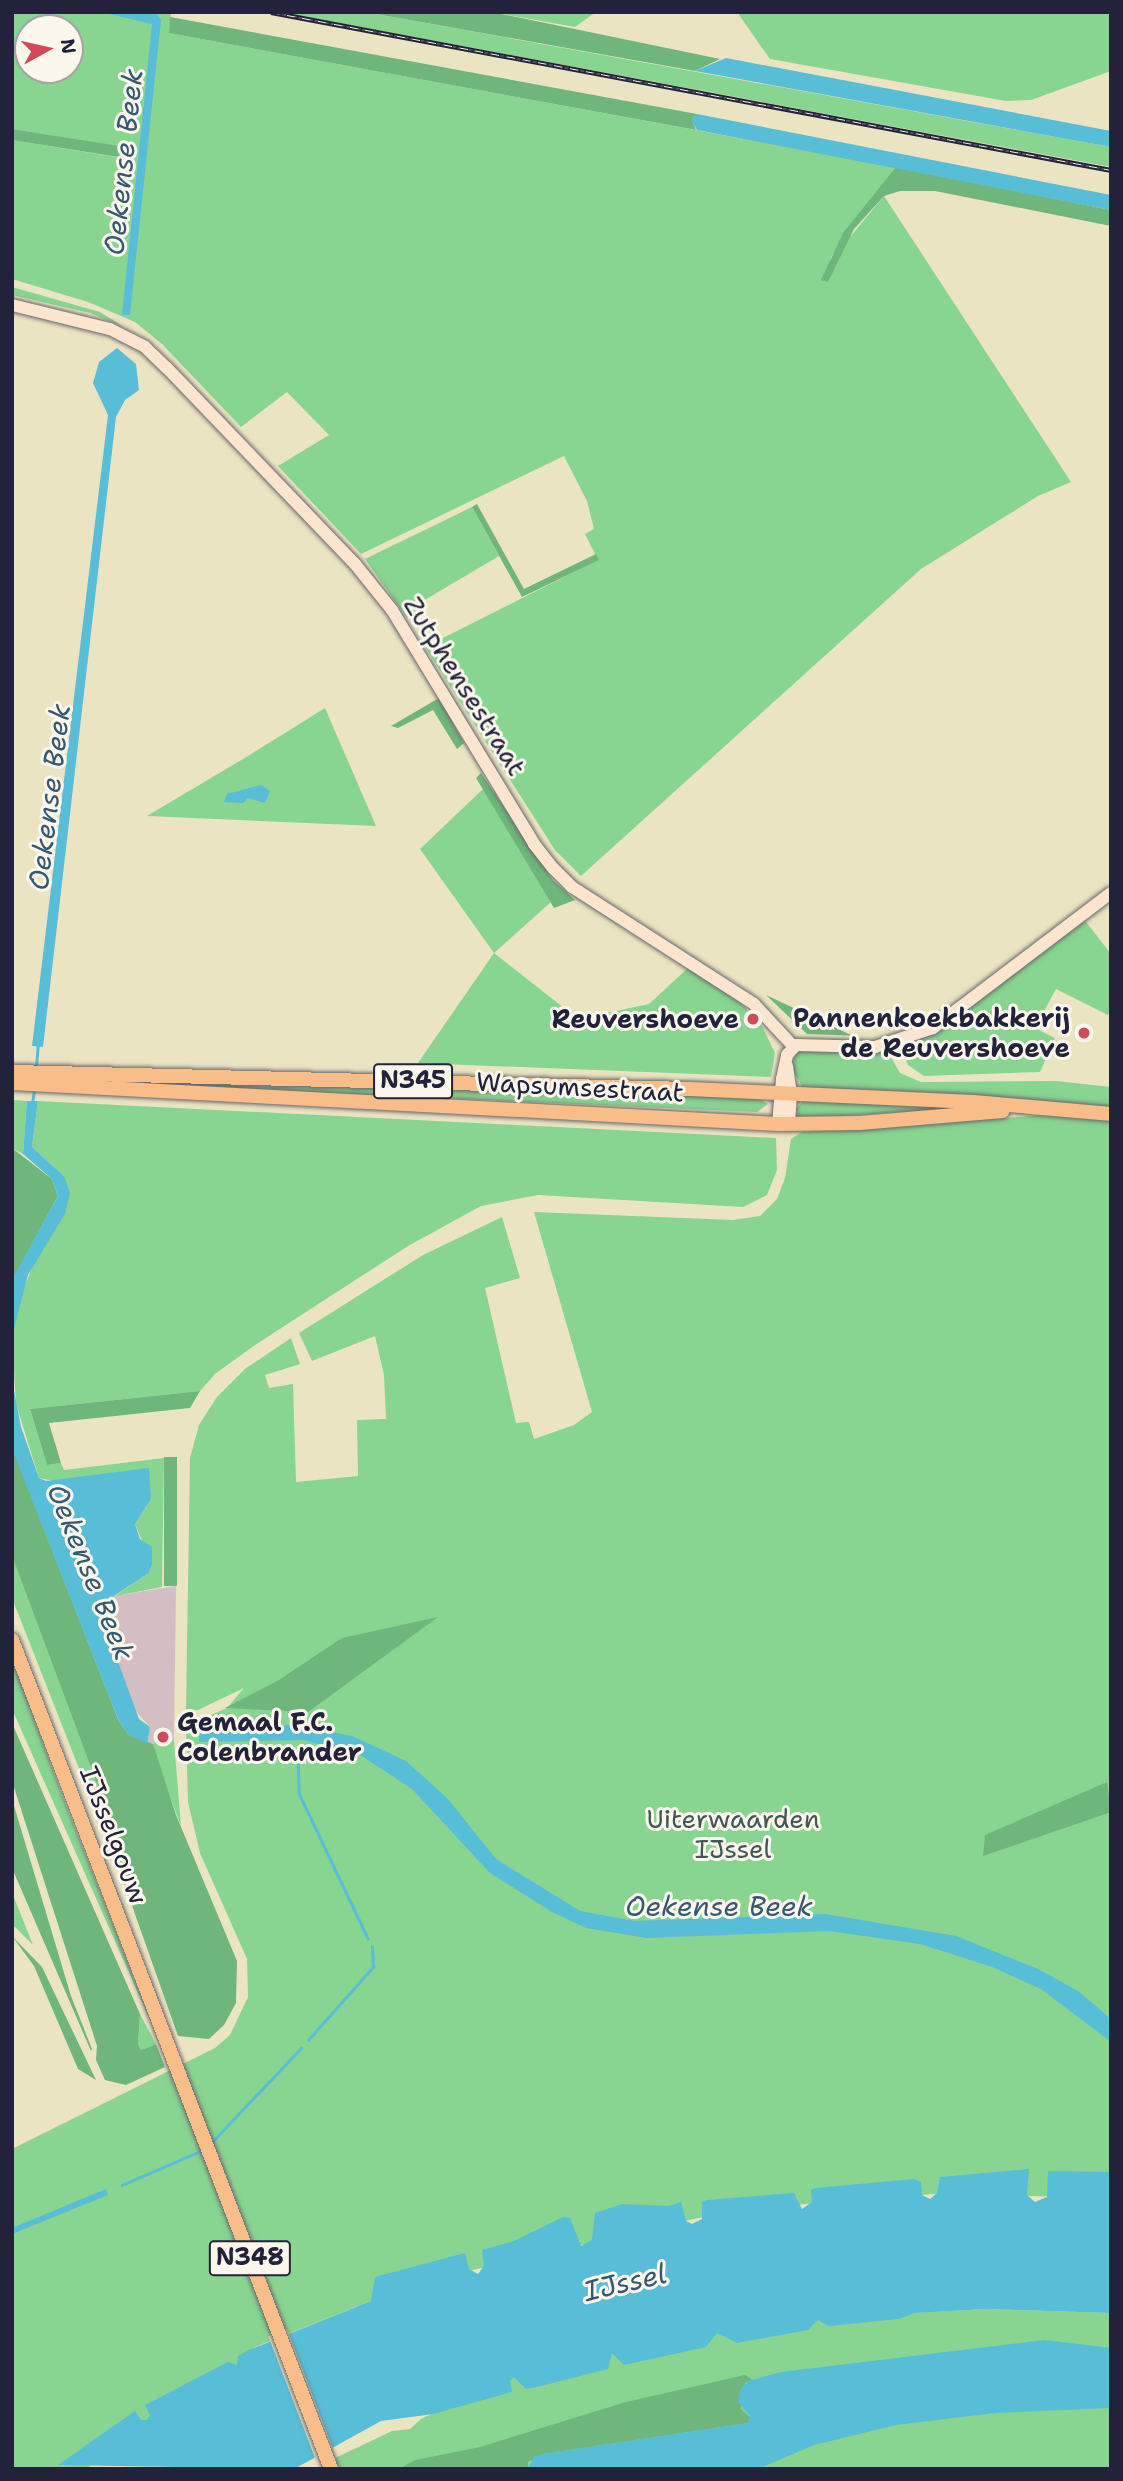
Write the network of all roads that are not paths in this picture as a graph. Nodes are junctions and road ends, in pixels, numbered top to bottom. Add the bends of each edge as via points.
1 (12, 305) edge
2 (1111, 893) edge
3 (793, 1047) junction
4 (12, 1072) edge
5 (29, 1078) junction
6 (46, 1079) junction
7 (12, 1083) edge
8 (785, 1094) junction
9 (1017, 1108) junction
10 (1111, 1114) edge
11 (784, 1124) junction
12 (12, 1640) edge
13 (331, 2469) edge

1 - 3 street, Zutphensestraat via 110,329 145,347 355,564 392,610 553,868 572,887 754,1004
2 - 3 street via 943,1022 893,1045 809,1042
3 - 8 street
4 - 5 main road, Wapsumsestraat / N345
5 - 6 main road, Wapsumsestraat / N345
5 - 7 main road, Wapsumsestraat / N345
6 - 8 main road, Wapsumsestraat / N345
6 - 11 main road, Wapsumsestraat / N345
8 - 9 main road, Wapsumsestraat / N345
8 - 11 street
9 - 10 main road, Wapsumsestraat / N345
9 - 11 main road, Wapsumsestraat / N345 via 907,1120
12 - 13 main road, IJsselgouw / N348

